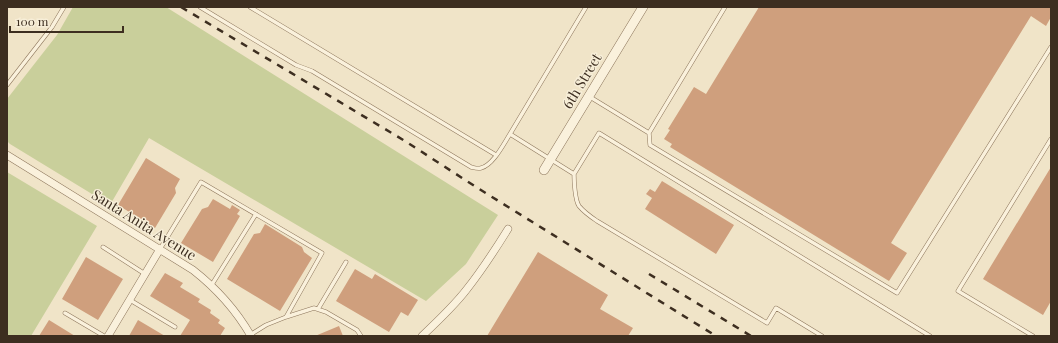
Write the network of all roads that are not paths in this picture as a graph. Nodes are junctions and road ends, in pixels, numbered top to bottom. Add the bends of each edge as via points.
1 (64, 7) edge
2 (200, 7) edge
3 (250, 7) edge
4 (586, 7) edge
5 (643, 7) edge
6 (725, 7) edge
7 (1051, 47) edge
8 (7, 85) edge
9 (589, 96) junction
10 (649, 133) junction
11 (510, 134) junction
12 (1051, 139) edge
13 (496, 155) junction
14 (7, 156) edge
15 (551, 159) junction
16 (544, 170) dead end
17 (574, 174) junction
18 (256, 214) junction
19 (508, 229) dead end
20 (103, 247) dead end
21 (160, 249) junction
22 (346, 262) dead end
23 (145, 274) junction
24 (211, 286) junction
25 (130, 300) junction
26 (318, 309) junction
27 (65, 312) dead end
28 (286, 317) junction
29 (175, 327) dead end
30 (104, 336) edge
31 (108, 336) edge
32 (250, 336) edge
33 (361, 336) edge
34 (422, 336) edge
35 (822, 336) edge
36 (930, 336) edge
37 (1033, 336) edge

1 - 8 lane via 52,27
2 - 13 lane via 471,167 479,169 487,166
3 - 13 lane
4 - 11 lane
5 - 9 street, 6th Street
6 - 10 lane
7 - 10 lane via 897,293 650,145
9 - 10 lane
9 - 15 street, 6th Street
11 - 13 lane
11 - 15 lane
12 - 37 lane via 958,291
14 - 21 street, Santa Anita Avenue
15 - 16 street, 6th Street
15 - 17 lane
17 - 35 lane via 578,205 597,221 767,323 776,308
17 - 36 lane via 599,133
18 - 21 lane via 201,182
18 - 24 lane
18 - 28 lane via 322,253
19 - 34 street via 468,288
20 - 23 lane
21 - 23 street
21 - 24 street, Santa Anita Avenue via 193,270
22 - 26 lane
23 - 25 street
24 - 32 street, Santa Anita Avenue via 233,309
25 - 29 lane
25 - 31 street
26 - 28 lane
26 - 33 lane via 357,330
27 - 30 lane
28 - 32 lane via 266,325

